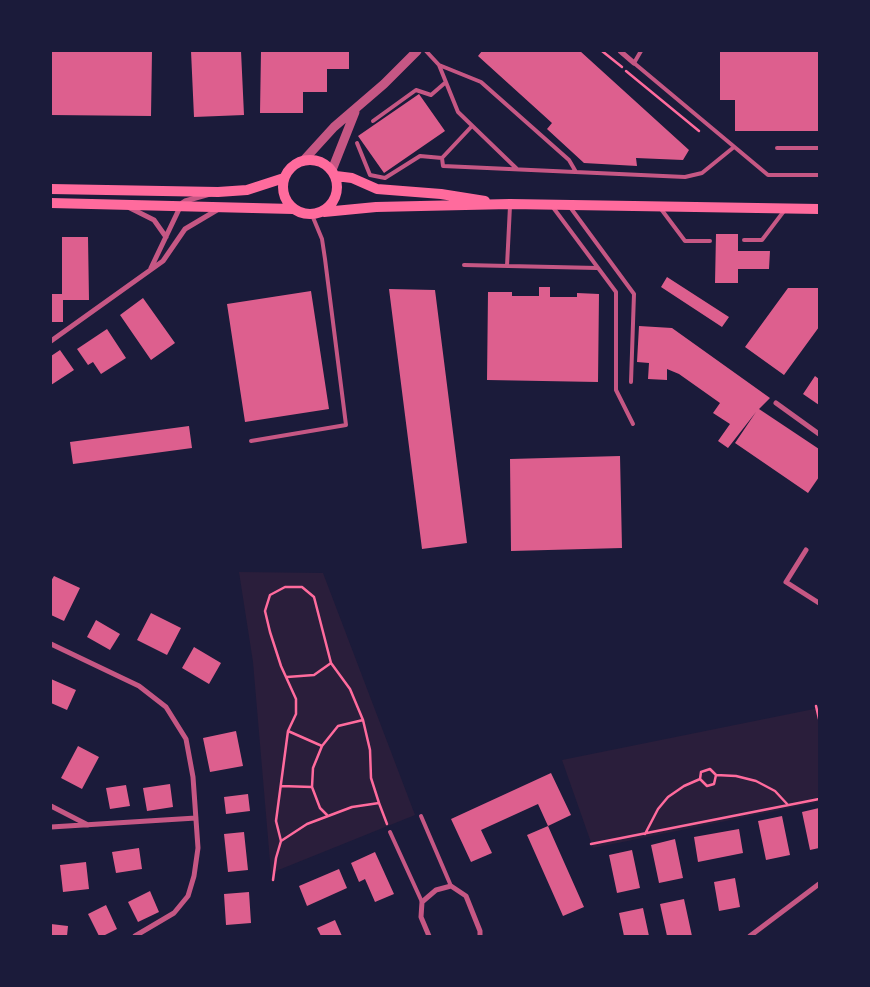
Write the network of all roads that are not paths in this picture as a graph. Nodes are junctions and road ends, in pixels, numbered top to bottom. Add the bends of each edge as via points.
1 (417, 51) edge
2 (426, 51) edge
3 (620, 51) edge
4 (641, 51) edge
5 (634, 63) junction
6 (439, 65) junction
7 (446, 82) junction
8 (356, 109) junction
9 (373, 121) dead end
10 (472, 126) junction
11 (357, 143) dead end
12 (734, 147) junction
13 (777, 148) dead end
14 (819, 148) edge
15 (442, 158) junction
16 (303, 161) junction
17 (517, 170) junction
18 (576, 172) junction
19 (334, 173) junction
20 (819, 176) edge
21 (284, 178) junction
22 (51, 189) edge
23 (218, 192) junction
24 (51, 203) edge
25 (510, 204) junction
26 (125, 205) junction
27 (552, 205) junction
28 (569, 206) junction
29 (180, 207) junction
30 (660, 207) junction
31 (220, 208) junction
32 (786, 208) junction
33 (293, 209) junction
34 (819, 209) edge
35 (324, 212) junction
36 (312, 215) junction
37 (166, 237) junction
38 (744, 240) dead end
39 (710, 241) dead end
40 (464, 266) dead end
41 (507, 266) junction
42 (597, 268) junction
43 (150, 270) junction
44 (51, 341) edge
45 (631, 382) dead end
46 (776, 403) dead end
47 (633, 424) dead end
48 (819, 434) edge
49 (251, 441) dead end
50 (806, 550) dead end
51 (819, 603) edge
52 (51, 644) edge
53 (51, 806) edge
54 (421, 816) dead end
55 (196, 818) junction
56 (89, 826) junction
57 (51, 827) edge
58 (390, 832) road end
59 (819, 884) edge
60 (451, 886) junction
61 (422, 902) junction
62 (135, 936) edge
63 (429, 936) edge
64 (480, 936) edge
65 (750, 936) edge

1 - 8 street
2 - 6 lane
3 - 5 street
4 - 5 lane
5 - 12 lane
6 - 7 lane
6 - 18 lane via 481,82 569,160
7 - 9 lane via 430,95 416,90
7 - 10 lane via 458,112
8 - 16 street via 334,127
8 - 19 street
10 - 15 lane
10 - 17 lane
11 - 15 lane via 370,175 385,178 420,156
12 - 18 lane via 702,173 685,177
12 - 20 lane via 768,175
13 - 14 lane
15 - 17 lane via 443,166
16 - 19 main road via 316,161
16 - 21 main road via 294,165
17 - 18 lane
19 - 25 main road via 377,189
19 - 35 main road via 337,194 333,204
21 - 23 main road via 247,190
21 - 33 main road via 286,199
22 - 23 main road
23 - 29 street via 185,201
24 - 26 main road
25 - 27 main road
25 - 35 main road via 376,207
25 - 41 lane
26 - 29 main road
26 - 37 street via 154,220
27 - 28 main road
27 - 42 lane
28 - 30 main road
28 - 45 lane via 634,294
29 - 31 main road
29 - 37 street
30 - 32 main road
30 - 39 lane via 685,242
31 - 33 main road
31 - 43 street via 184,229 163,261
32 - 34 main road
32 - 38 lane via 762,240
33 - 36 main road via 300,214
35 - 36 main road
36 - 49 lane via 322,239 346,425
37 - 43 street
40 - 41 lane
41 - 42 lane
42 - 47 lane via 616,292 616,390
43 - 44 street
46 - 48 street
50 - 51 street via 786,582
52 - 55 street via 139,686 166,707 186,739
53 - 56 street
54 - 60 lane
55 - 56 street
55 - 62 street via 198,848 188,896 174,913
56 - 57 street
58 - 61 lane
59 - 65 street
60 - 61 street via 436,890
60 - 64 street via 466,896
61 - 63 street via 421,917

